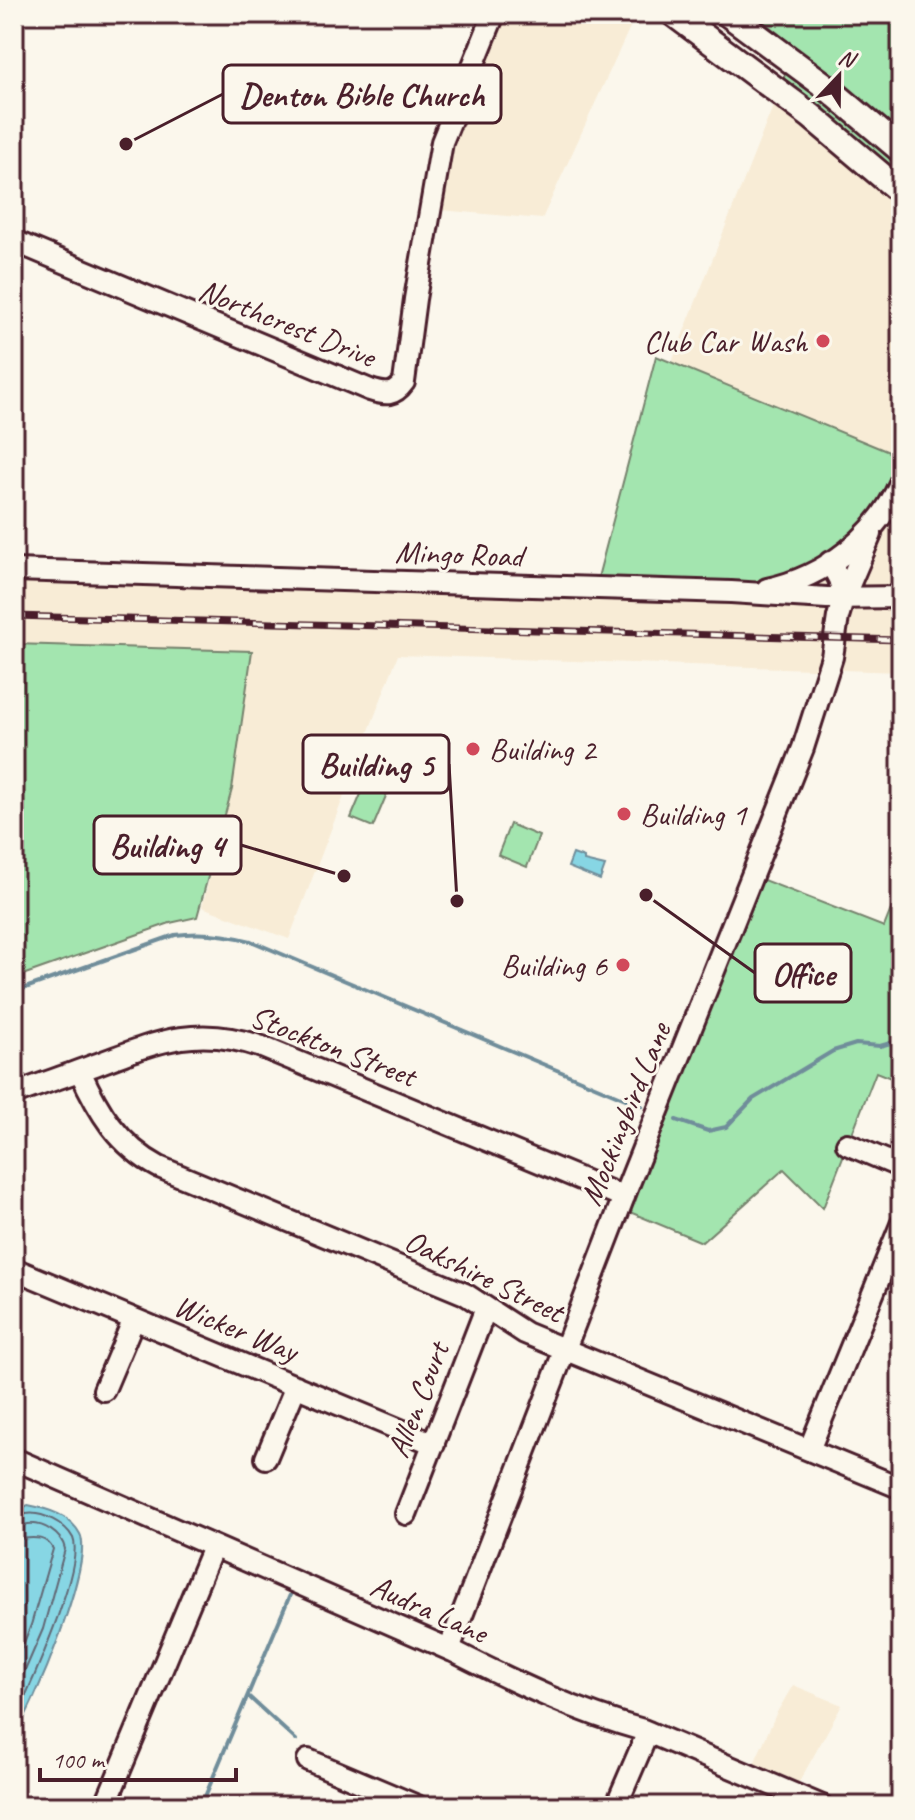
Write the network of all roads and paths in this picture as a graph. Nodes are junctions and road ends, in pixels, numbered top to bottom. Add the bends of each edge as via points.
1 (494, 14) edge
2 (674, 14) edge
3 (728, 14) edge
4 (901, 150) edge
5 (901, 192) edge
6 (14, 241) edge
7 (901, 481) edge
8 (880, 518) junction
9 (830, 562) junction
10 (14, 570) edge
11 (731, 592) junction
12 (844, 597) junction
13 (901, 597) edge
14 (80, 1071) junction
15 (14, 1094) edge
16 (847, 1144) dead end
17 (901, 1167) edge
18 (624, 1197) junction
19 (901, 1225) edge
20 (14, 1269) edge
21 (486, 1308) junction
22 (134, 1319) junction
23 (566, 1350) junction
24 (296, 1386) junction
25 (104, 1390) dead end
26 (434, 1444) junction
27 (809, 1450) junction
28 (266, 1458) dead end
29 (14, 1459) edge
30 (901, 1488) edge
31 (406, 1514) dead end
32 (213, 1547) junction
33 (449, 1649) junction
34 (648, 1732) junction
35 (308, 1760) dead end
36 (105, 1806) edge
37 (417, 1806) edge
38 (616, 1806) edge
39 (822, 1806) edge

1 - 6 street, Northcrest Drive via 442,142 404,382 397,392 370,390
2 - 5 main road via 811,116
3 - 4 main road
7 - 8 street
8 - 9 street
8 - 12 street, Mockingbird Lane
9 - 11 street via 780,586
9 - 12 street
10 - 11 street, Mingo Road
11 - 12 street, Mingo Road
12 - 13 street, Mingo Road
12 - 18 street, Mockingbird Lane via 832,657 803,748
14 - 15 street, Stockton Street
14 - 18 street, Stockton Street via 166,1039 237,1039
14 - 21 street, Oakshire Street via 104,1118 153,1164 454,1289
16 - 17 street
18 - 23 street, Mockingbird Lane
19 - 27 street
20 - 22 street, Wicker Way
21 - 23 street, Oakshire Street via 519,1330
21 - 26 street, Allen Court
22 - 24 street, Wicker Way
22 - 25 street
23 - 27 street, Oakshire Street
23 - 33 street, Mockingbird Lane
24 - 26 street, Wicker Way
24 - 28 street
26 - 31 street, Allen Court
27 - 30 street, Oakshire Street
29 - 32 street, Audra Lane
32 - 33 street, Audra Lane
32 - 36 street
33 - 34 street, Audra Lane via 559,1700
34 - 38 street
34 - 39 street, Audra Lane
35 - 37 street

